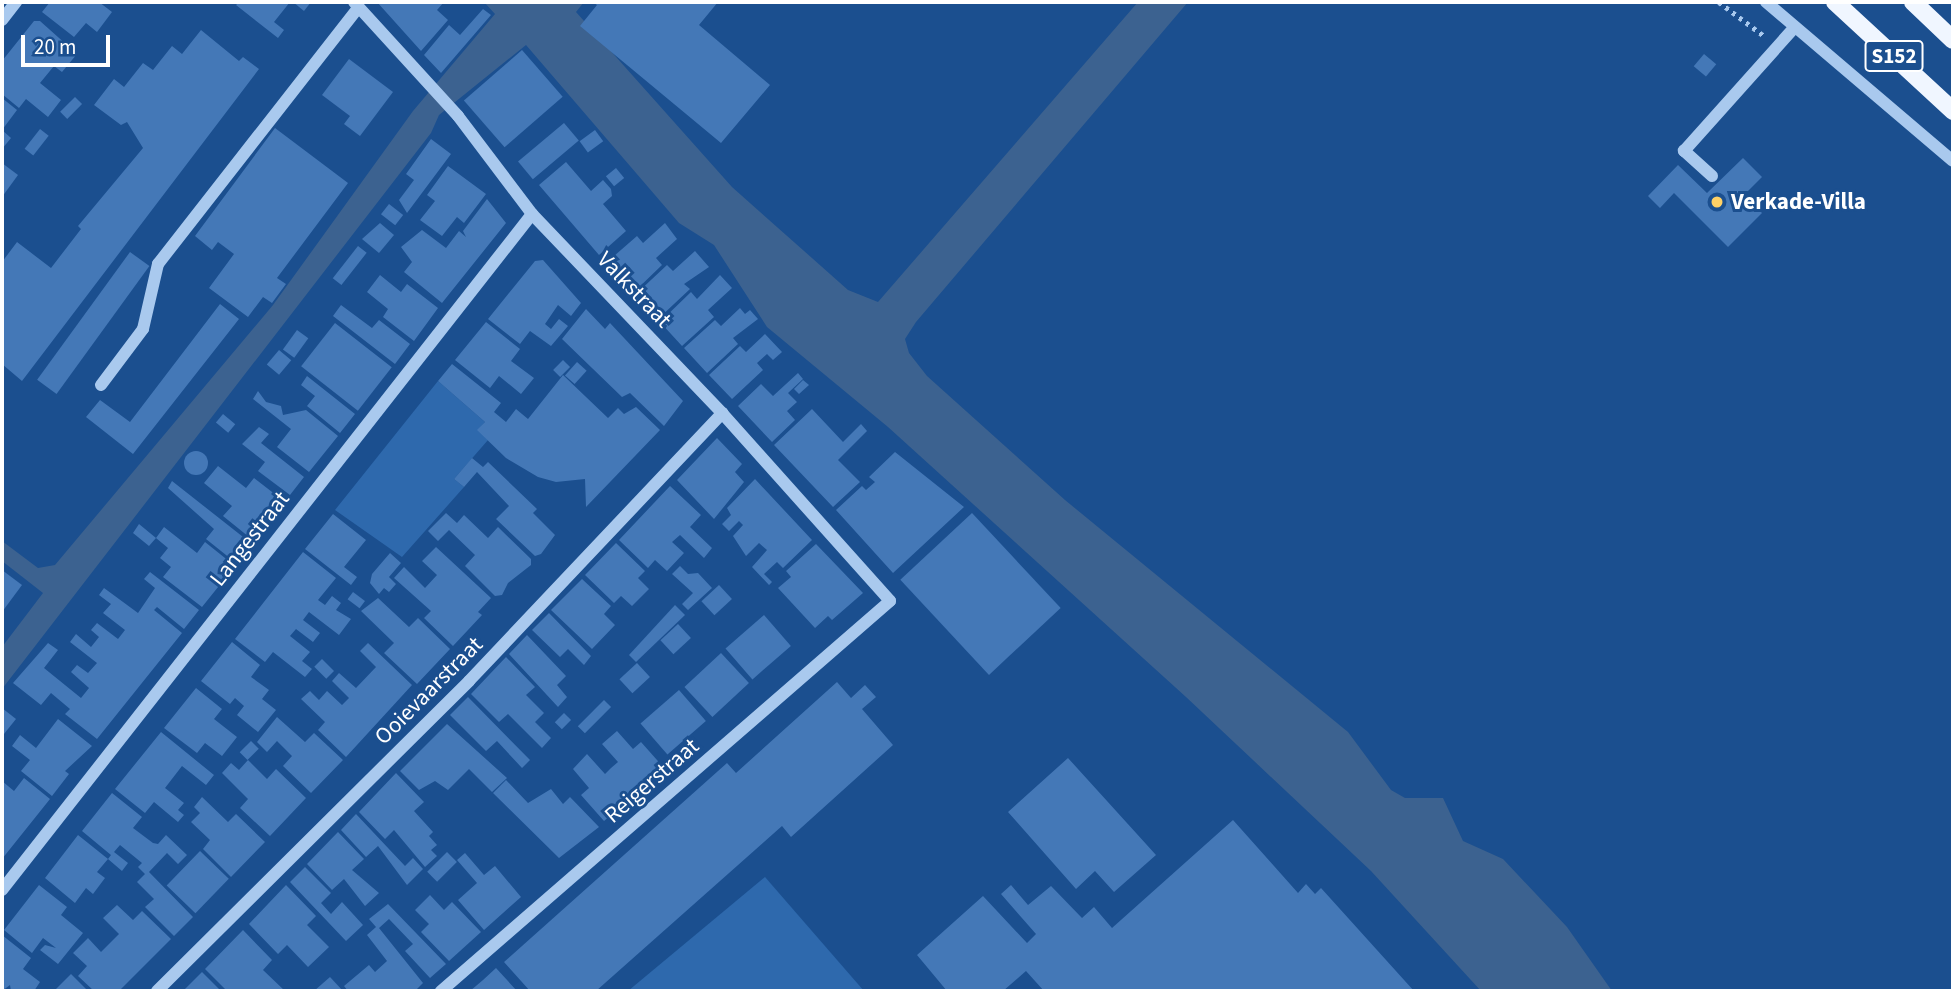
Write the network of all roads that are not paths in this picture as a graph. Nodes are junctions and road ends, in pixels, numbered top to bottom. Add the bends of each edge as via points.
1 (16, 2) edge
2 (1766, 2) edge
3 (1835, 2) edge
4 (1913, 2) edge
5 (357, 4) edge
6 (2, 20) edge
7 (1794, 27) junction
8 (1953, 40) edge
9 (1953, 111) edge
10 (1953, 162) edge
11 (1712, 176) dead end
12 (532, 214) junction
13 (101, 384) dead end
14 (722, 413) junction
15 (890, 601) joint
16 (2, 890) edge
17 (157, 991) edge
18 (441, 991) edge

1 - 6 street
2 - 7 street
3 - 9 main road, S152
4 - 8 main road, S152
5 - 12 street, Valkstraat via 458,116
5 - 13 street via 158,264 143,329
7 - 10 street via 1906,116
7 - 11 street via 1684,150
12 - 14 street, Valkstraat
12 - 16 street, Langestraat
14 - 15 street, Valkstraat
14 - 17 street, Ooievaarstraat via 470,681
15 - 18 street, Reigerstraat

